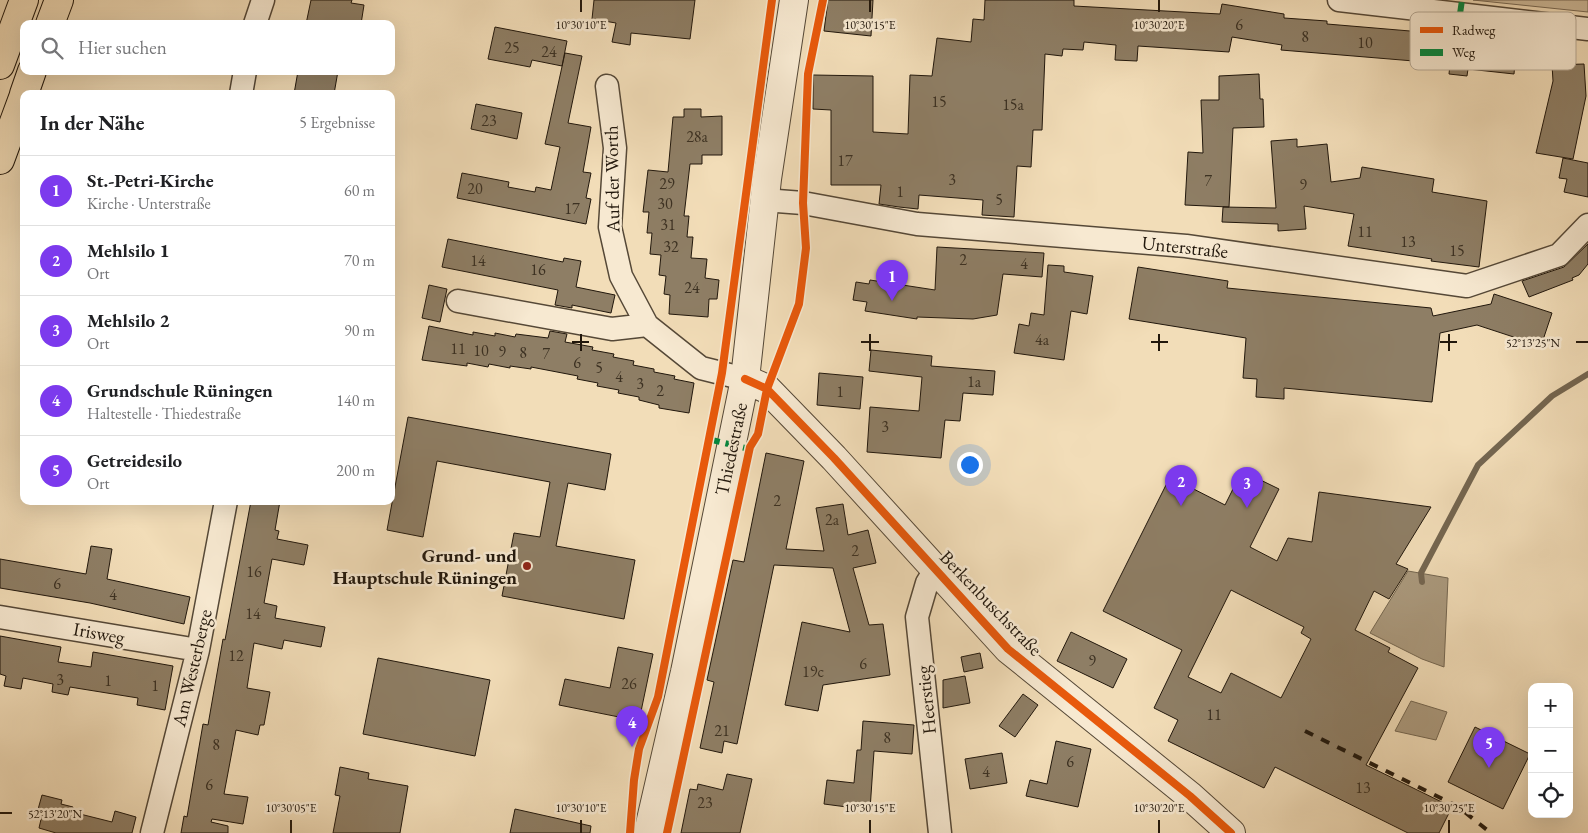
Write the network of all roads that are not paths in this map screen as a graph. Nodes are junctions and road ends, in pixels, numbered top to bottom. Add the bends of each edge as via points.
1 (24, 0) edge
2 (59, 0) edge
3 (263, 0) edge
4 (794, 0) edge
5 (1339, 0) edge
6 (1441, 12) edge
7 (52, 20) edge
8 (256, 20) edge
9 (0, 65) edge
10 (31, 75) edge
11 (244, 75) edge
12 (607, 86) dead end
13 (25, 90) edge
14 (242, 90) edge
15 (20, 105) edge
16 (0, 160) edge
17 (764, 200) junction
18 (1588, 225) edge
19 (458, 301) dead end
20 (647, 325) junction
21 (745, 379) junction
22 (225, 505) edge
23 (936, 570) junction
24 (0, 617) edge
25 (198, 650) junction
26 (152, 833) edge
27 (648, 833) edge
28 (940, 833) edge
29 (1231, 833) edge

1 - 9 highway
2 - 7 highway
3 - 8 street
4 - 17 street, Thiedestraße
5 - 6 street
10 - 13 highway
11 - 14 street
12 - 20 street, Auf der Worth via 615,148 610,228 621,276
15 - 16 highway
17 - 18 street, Unterstraße via 803,203 916,224 1186,246 1467,286 1560,255
17 - 21 street, Thiedestraße
19 - 20 street via 612,329
20 - 21 street, Auf der Worth via 701,368
21 - 23 street, Berkenbuschstraße via 767,389
21 - 27 street, Thiedestraße via 685,672
22 - 25 street, Am Westerberge
23 - 28 street, Heerstieg via 927,583 917,616
23 - 29 street, Berkenbuschstraße via 1008,649
24 - 25 street, Irisweg
25 - 26 street, Am Westerberge

